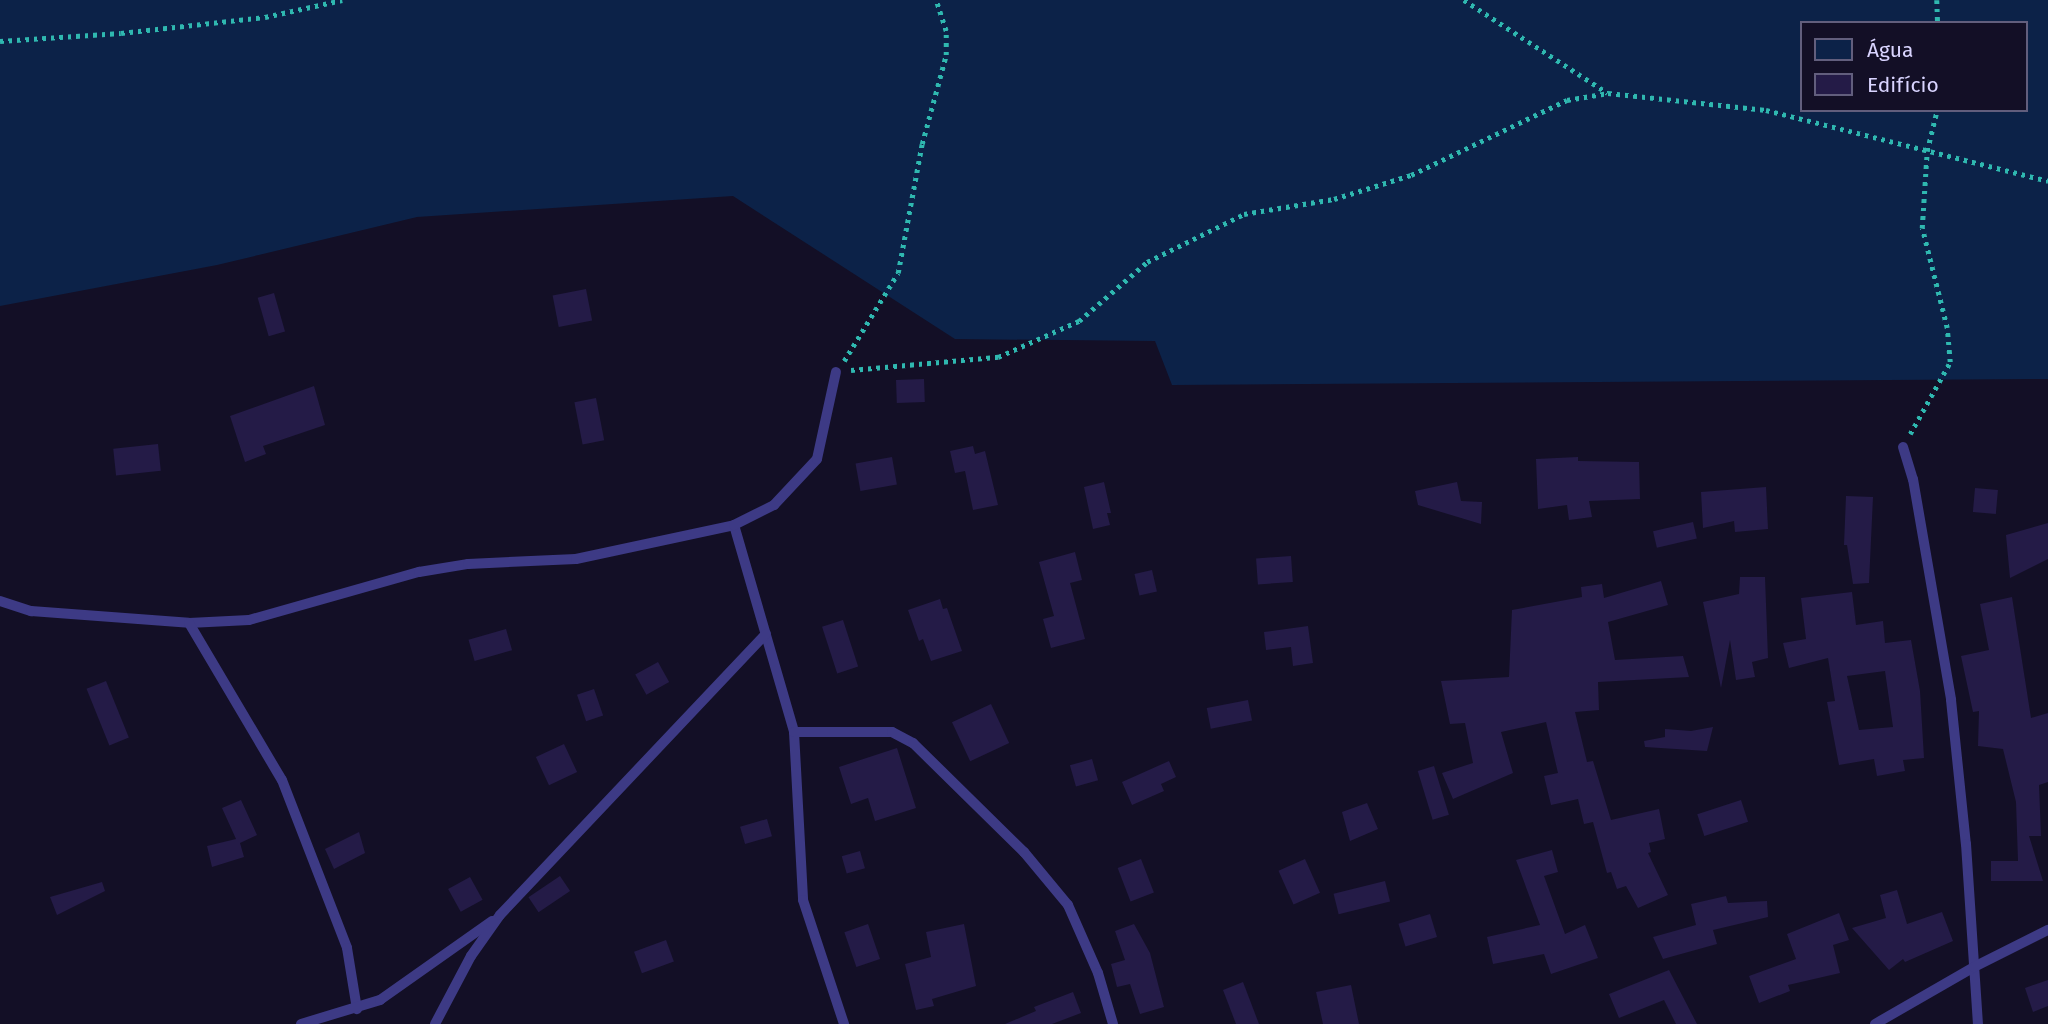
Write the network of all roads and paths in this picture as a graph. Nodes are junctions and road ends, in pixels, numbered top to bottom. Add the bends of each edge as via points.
1 (342, 0) edge
2 (936, 0) edge
3 (1464, 0) edge
4 (1937, 0) edge
5 (1938, 21) edge
6 (0, 41) edge
7 (1608, 93) junction
8 (1936, 112) edge
9 (1927, 150) junction
10 (2048, 181) edge
11 (836, 372) junction
12 (1903, 447) joint
13 (734, 525) junction
14 (0, 601) edge
15 (189, 623) junction
16 (766, 634) junction
17 (794, 732) junction
18 (500, 915) junction
19 (2048, 930) edge
20 (1974, 967) junction
21 (357, 1009) junction
22 (300, 1024) edge
23 (435, 1024) edge
24 (844, 1024) edge
25 (1113, 1024) edge
26 (1875, 1024) edge
27 (1978, 1024) edge

1 - 6 path via 265,18
2 - 11 path via 946,31 946,55 922,144 898,273
3 - 7 path
4 - 5 path
7 - 9 path via 1766,110
7 - 11 path via 1567,100 1411,175 1334,200 1244,214 1147,262 1079,321 998,357
8 - 9 path
9 - 10 path
9 - 12 path via 1922,228 1951,362
11 - 13 lane via 817,459 774,505
12 - 20 lane via 1913,479 1951,700
13 - 15 lane via 576,559 468,564 419,572 248,620
13 - 16 lane
14 - 15 lane via 31,611
15 - 21 lane via 282,780 347,948
16 - 17 lane
16 - 18 lane
17 - 24 lane via 803,901
17 - 25 lane via 892,732 913,743 1024,852 1068,905 1098,973
18 - 21 lane via 380,1000
18 - 23 lane via 471,956
19 - 20 lane
20 - 26 lane
20 - 27 lane
21 - 22 lane

